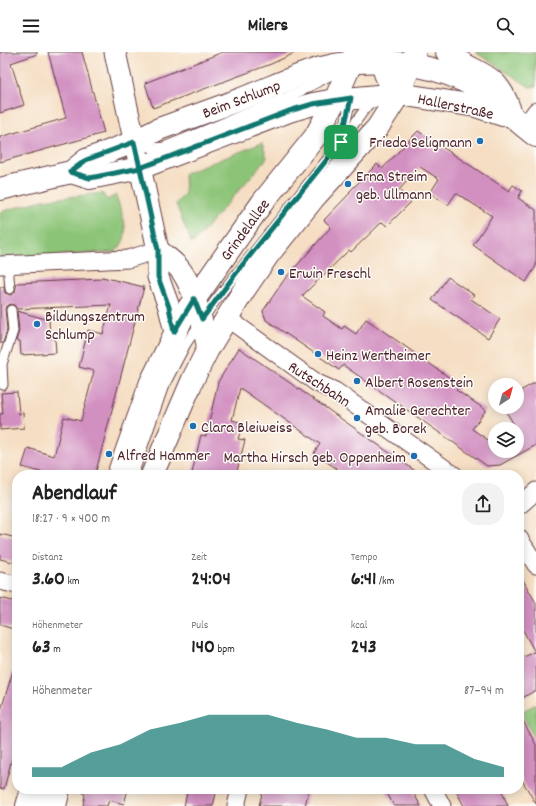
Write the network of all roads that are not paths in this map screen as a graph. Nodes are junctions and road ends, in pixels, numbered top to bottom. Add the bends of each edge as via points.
1 (115, 52) edge
2 (447, 52) edge
3 (354, 58) edge
4 (395, 61) edge
5 (399, 94) junction
6 (374, 96) junction
7 (343, 99) junction
8 (527, 123) edge
9 (134, 142) junction
10 (341, 142) junction
11 (140, 168) junction
12 (70, 172) junction
13 (0, 189) edge
14 (158, 250) junction
15 (4, 264) edge
16 (10, 288) dead end
17 (194, 299) junction
18 (11, 310) dead end
19 (227, 318) junction
20 (202, 319) junction
21 (174, 332) junction
22 (208, 349) junction
23 (3, 385) dead end
24 (120, 470) edge
25 (135, 470) edge
26 (154, 470) edge
27 (447, 470) edge
28 (536, 491) edge
29 (524, 502) edge
30 (524, 546) edge
31 (536, 565) edge
32 (0, 581) edge
33 (12, 583) edge
34 (31, 794) edge
35 (44, 794) edge
36 (58, 794) edge
37 (239, 794) edge
38 (436, 794) edge
39 (27, 806) edge
40 (41, 806) edge
41 (55, 806) edge
42 (236, 806) edge
43 (442, 806) edge

1 - 9 street
2 - 8 main road via 496,83
3 - 4 main road, Beim Schlump
3 - 7 main road, Grindelallee
3 - 9 main road, Beim Schlump via 293,78 159,129
4 - 5 main road
4 - 6 lane, Grindelallee
4 - 8 main road, Hallerstraße via 433,70 464,82
5 - 6 main road, Beim Schlump
5 - 8 main road, Hallerstraße via 476,106
5 - 19 main road via 378,127 332,176 268,255
6 - 7 main road, Beim Schlump
6 - 10 lane, Grindelallee
7 - 10 lane, Grindelallee
7 - 11 main road, Beim Schlump via 289,111
7 - 17 main road, Grindelallee via 262,204
9 - 11 street
9 - 12 main road, Beim Schlump via 86,160
10 - 20 lane, Grindelallee
11 - 12 main road, Beim Schlump via 90,178
11 - 14 street
12 - 13 main road, Beim Schlump
14 - 15 street via 128,259
14 - 17 street via 178,266
14 - 21 street via 158,277 169,307
15 - 16 lane
17 - 20 street
17 - 21 main road, Grindelallee
18 - 23 lane via 13,331 2,364
19 - 22 main road
19 - 27 street, Rutschbahn via 317,383 335,391
20 - 22 street
20 - 25 lane, Grindelallee via 163,388
21 - 24 main road, Grindelallee via 151,382
22 - 26 main road
28 - 29 street
30 - 31 street
32 - 33 street
34 - 39 main road
35 - 40 lane
36 - 41 main road
37 - 42 street
38 - 43 street

